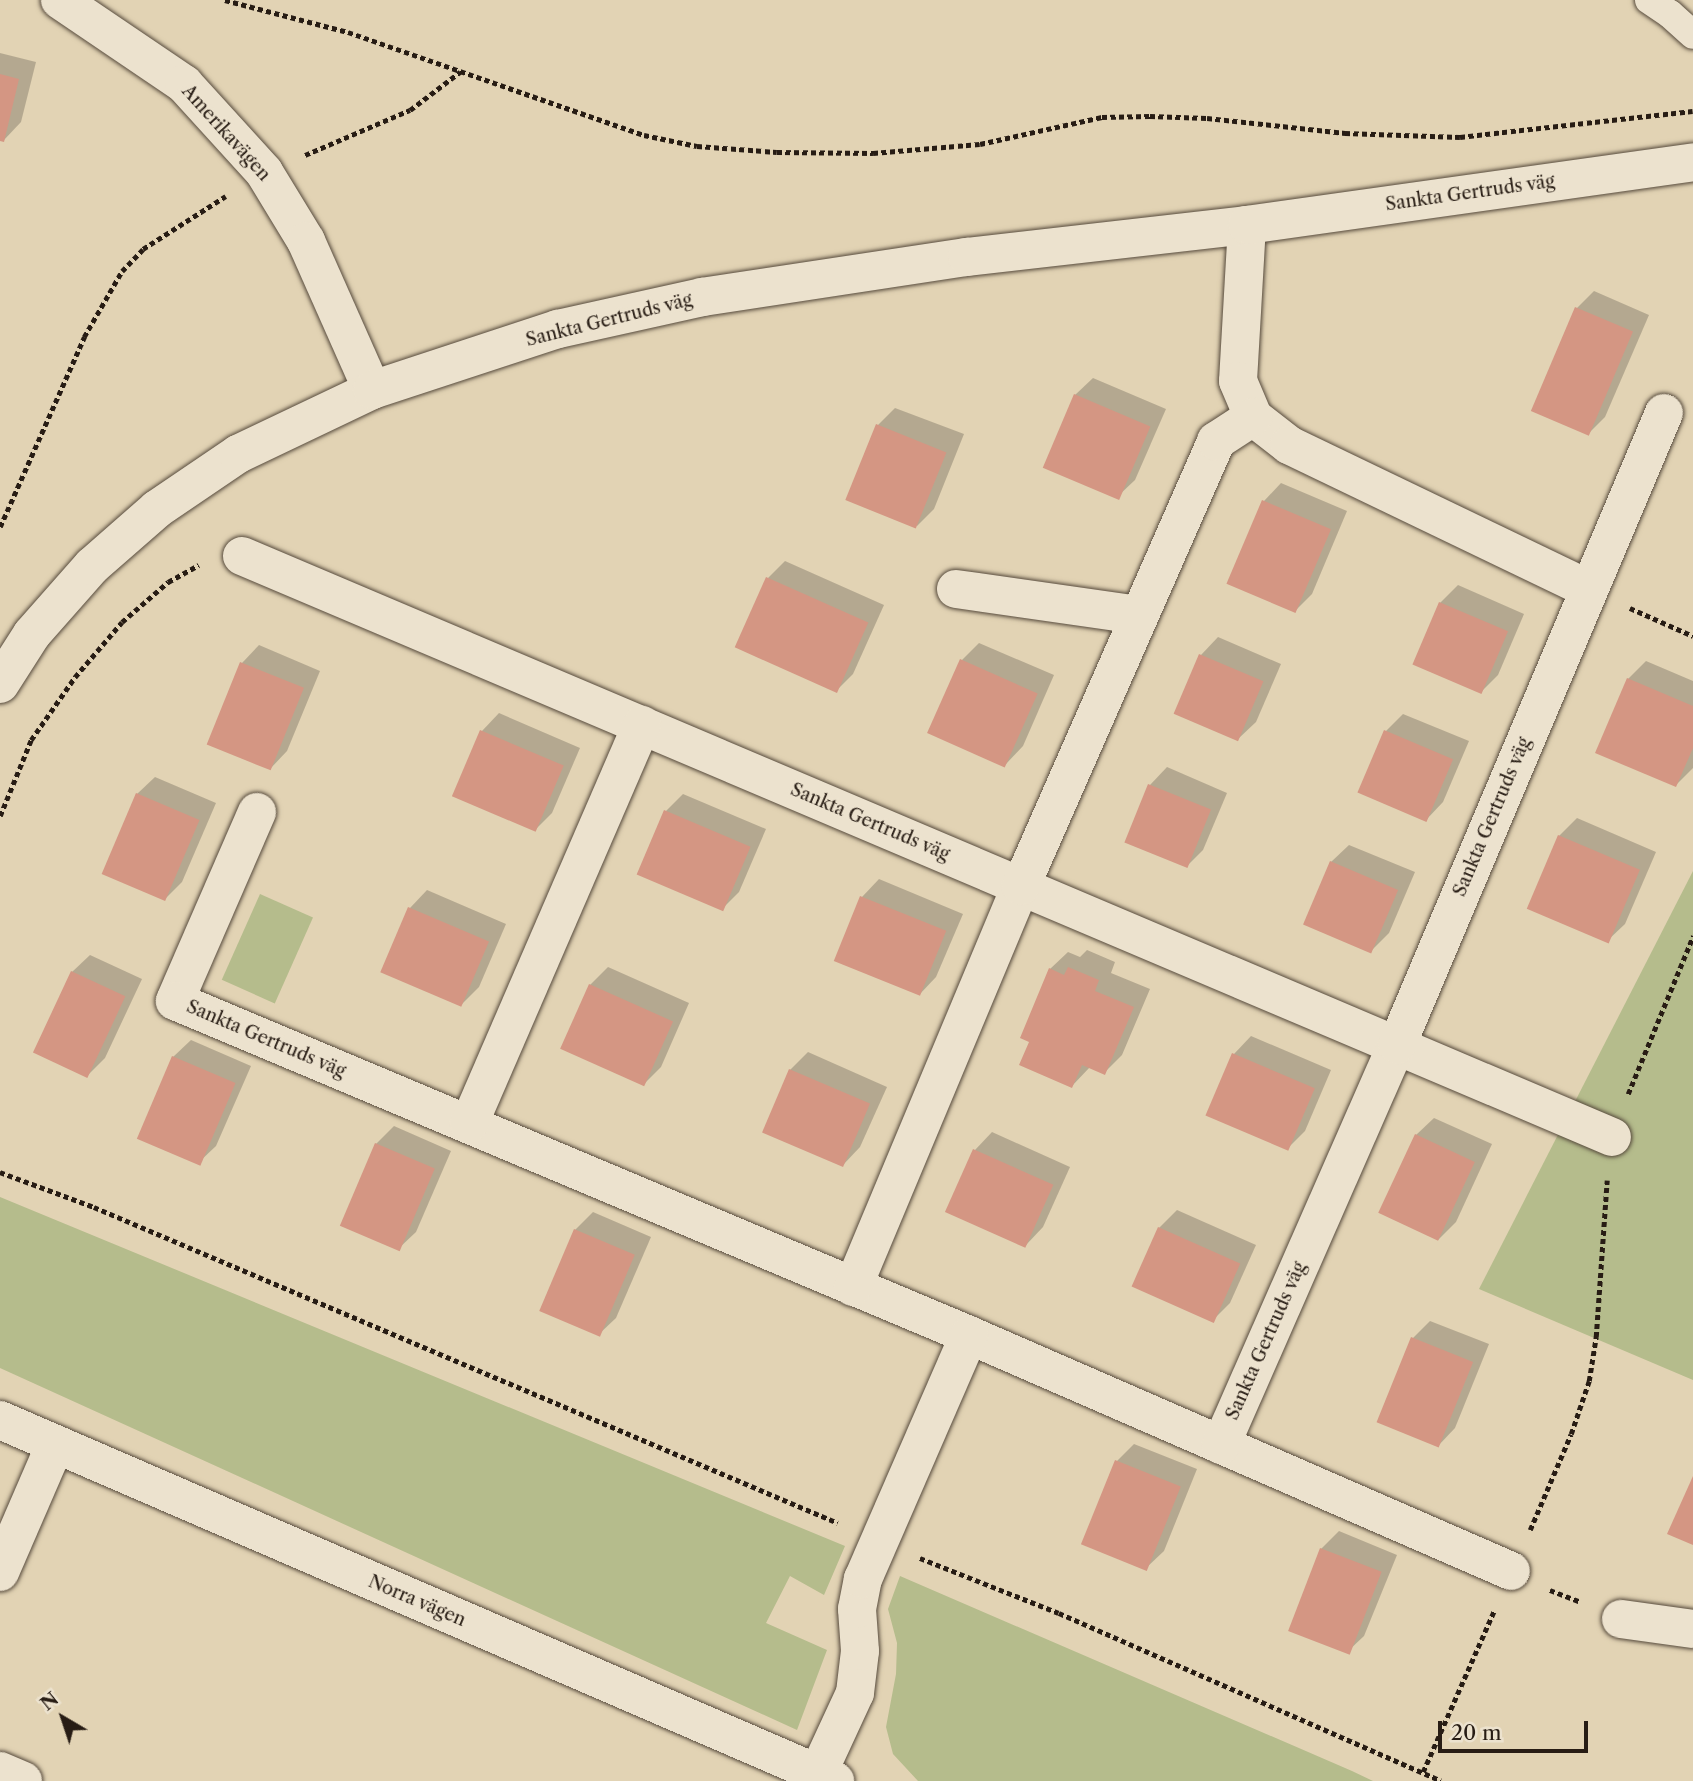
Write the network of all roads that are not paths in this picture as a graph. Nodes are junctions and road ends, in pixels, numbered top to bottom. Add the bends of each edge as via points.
1 (60, 0) edge
2 (1649, 0) edge
3 (1693, 35) edge
4 (1693, 162) edge
5 (1247, 225) junction
6 (372, 390) junction
7 (1664, 413) dead end
8 (1253, 417) junction
9 (242, 556) road end
10 (956, 589) dead end
11 (1588, 590) junction
12 (1139, 615) junction
13 (0, 684) edge
14 (642, 725) junction
15 (257, 812) dead end
16 (1021, 886) junction
17 (1397, 1045) junction
18 (469, 1124) junction
19 (1612, 1138) road end
20 (853, 1286) junction
21 (969, 1335) junction
22 (0, 1420) edge
23 (55, 1445) junction
24 (1221, 1445) junction
25 (0, 1572) edge
26 (1511, 1572) road end
27 (1621, 1619) road end
28 (1693, 1629) edge
29 (0, 1771) edge
30 (827, 1777) edge
31 (23, 1781) edge

1 - 6 street, Amerikavägen via 184,84 264,172 306,241
2 - 3 lane
4 - 5 street, Sankta Gertruds väg
5 - 6 street, Sankta Gertruds väg via 967,257 702,297 558,329
5 - 8 street via 1238,382
6 - 13 street, Sankta Gertruds väg via 238,454 157,509 92,566 32,634
7 - 11 street, Sankta Gertruds väg
8 - 11 street via 1289,445
8 - 12 street via 1216,442
9 - 14 street, Sankta Gertruds väg
10 - 12 street
11 - 17 street, Sankta Gertruds väg
12 - 16 street
14 - 16 street, Sankta Gertruds väg
14 - 18 street
15 - 18 street, Sankta Gertruds väg via 175,1000
16 - 17 street, Sankta Gertruds väg
16 - 20 street
17 - 19 street, Sankta Gertruds väg
17 - 24 street, Sankta Gertruds väg
18 - 20 street, Sankta Gertruds väg
20 - 21 street, Sankta Gertruds väg
21 - 24 street, Sankta Gertruds väg
21 - 30 street via 863,1579 857,1609 860,1651 855,1693
22 - 23 street, Norra vägen
23 - 25 street
23 - 30 street, Norra vägen
24 - 26 street, Sankta Gertruds väg
27 - 28 street
29 - 31 street

